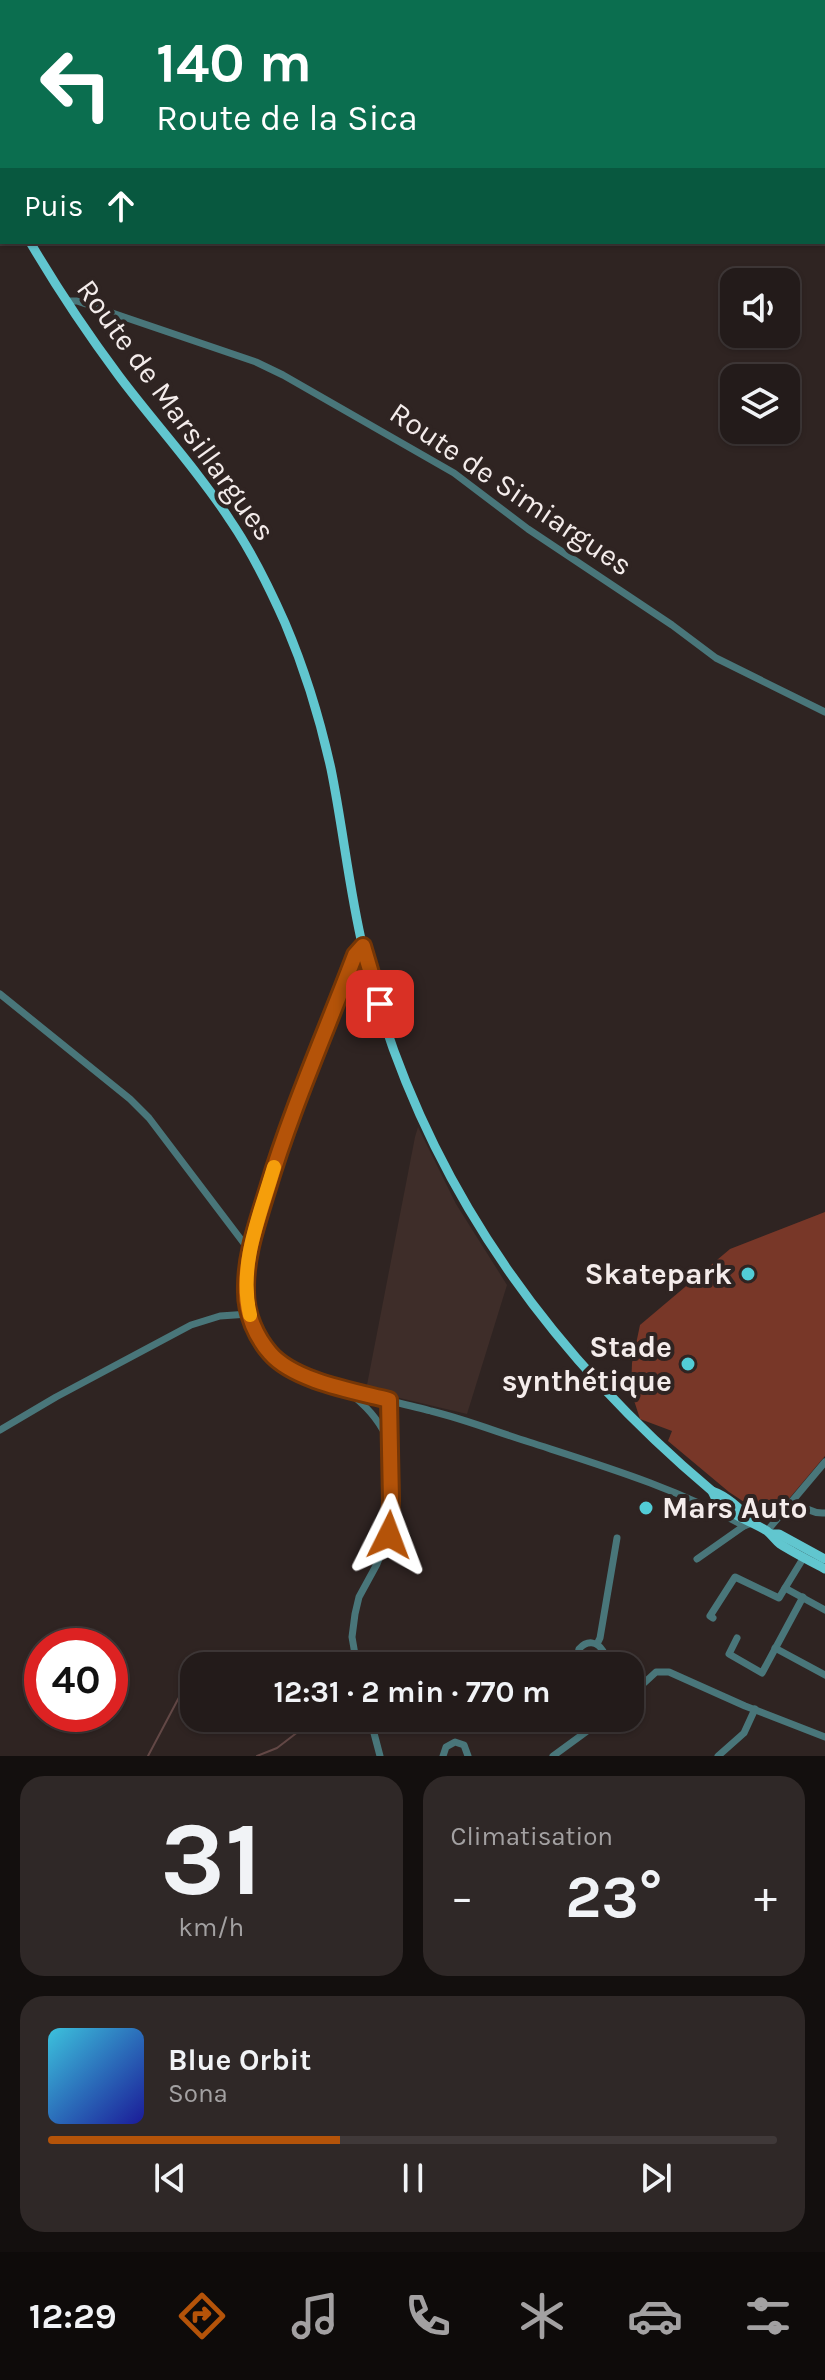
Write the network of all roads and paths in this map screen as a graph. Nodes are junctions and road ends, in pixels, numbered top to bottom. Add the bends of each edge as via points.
1 (31, 244) edge
2 (67, 301) junction
3 (825, 712) edge
4 (363, 946) junction
5 (0, 994) edge
6 (249, 1250) junction
7 (249, 1314) junction
8 (343, 1388) junction
9 (389, 1400) junction
10 (0, 1430) edge
11 (388, 1442) junction
12 (825, 1462) edge
13 (794, 1500) junction
14 (825, 1513) edge
15 (748, 1523) junction
16 (769, 1532) junction
17 (617, 1538) dead end
18 (806, 1554) junction
19 (697, 1559) dead end
20 (825, 1559) edge
21 (825, 1569) edge
22 (785, 1588) junction
23 (803, 1597) junction
24 (779, 1598) junction
25 (797, 1608) junction
26 (825, 1610) edge
27 (713, 1618) dead end
28 (737, 1638) dead end
29 (597, 1644) junction
30 (775, 1648) junction
31 (355, 1652) edge
32 (578, 1652) edge
33 (603, 1652) edge
34 (825, 1675) edge
35 (644, 1683) edge
36 (755, 1709) junction
37 (374, 1732) edge
38 (586, 1732) edge
39 (825, 1737) edge
40 (380, 1756) edge
41 (443, 1756) edge
42 (468, 1756) edge
43 (553, 1756) edge
44 (718, 1756) edge

1 - 2 main road, Route de Marsillargues
2 - 3 street, Route de Simiargues via 274,371 441,464 716,658
2 - 4 main road, Route de Marsillargues via 214,496 274,597 300,661 331,768
4 - 6 street via 355,955 281,1147
4 - 15 main road, Route de Marsillargues via 420,1113 475,1221 582,1367 714,1498
5 - 6 street via 139,1109
6 - 7 street
7 - 8 street via 260,1339 279,1361
7 - 10 street via 191,1325
8 - 9 street
8 - 11 street via 382,1427
9 - 11 street
9 - 15 street via 629,1474
11 - 31 street via 389,1535 359,1597
12 - 13 street
13 - 14 street
13 - 16 street
15 - 16 main road, Route de Marsillargues
15 - 19 street
16 - 18 main road, Route de Marsillargues
17 - 29 street
18 - 20 main road
18 - 21 main road
18 - 22 street
22 - 23 street
22 - 24 street
23 - 25 street
23 - 26 street
24 - 25 street
24 - 27 street via 735,1577
25 - 30 street
28 - 30 street via 729,1654 762,1673
29 - 32 street via 587,1643
29 - 33 street
30 - 34 street
35 - 36 street via 656,1672 669,1672
36 - 39 street
36 - 44 street via 744,1733
37 - 40 street
38 - 43 street
41 - 42 street via 455,1742 464,1745

